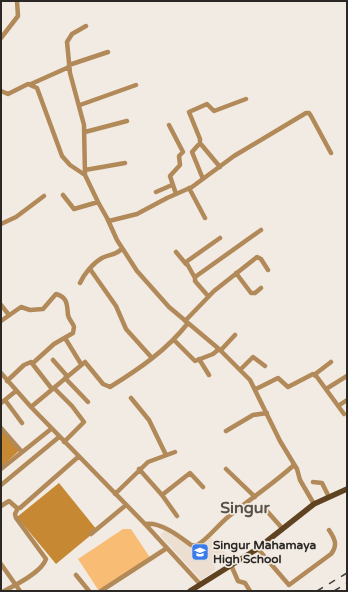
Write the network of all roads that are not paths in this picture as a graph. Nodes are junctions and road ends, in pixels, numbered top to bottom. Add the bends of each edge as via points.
1 (17, 1) edge
2 (86, 26) dead end
3 (1, 38) edge
4 (108, 52) dead end
5 (69, 66) junction
6 (31, 84) junction
7 (136, 85) dead end
8 (1, 91) edge
9 (246, 99) dead end
10 (80, 105) junction
11 (127, 121) dead end
12 (169, 125) dead end
13 (85, 132) junction
14 (200, 143) junction
15 (331, 153) dead end
16 (126, 163) dead end
17 (220, 167) junction
18 (85, 173) junction
19 (203, 179) junction
20 (172, 185) junction
21 (188, 188) junction
22 (156, 192) dead end
23 (176, 194) junction
24 (64, 195) dead end
25 (44, 196) dead end
26 (98, 202) junction
27 (205, 218) dead end
28 (109, 221) junction
29 (1, 224) edge
30 (261, 230) dead end
31 (220, 238) dead end
32 (122, 249) junction
33 (176, 252) dead end
34 (186, 264) junction
35 (90, 269) junction
36 (268, 270) dead end
37 (236, 273) junction
38 (195, 278) junction
39 (80, 283) dead end
40 (261, 288) dead end
41 (208, 296) junction
42 (1, 306) edge
43 (10, 315) junction
44 (1, 321) edge
45 (187, 322) junction
46 (234, 334) dead end
47 (65, 338) junction
48 (174, 340) junction
49 (220, 349) junction
50 (152, 358) junction
51 (199, 359) junction
52 (53, 360) dead end
53 (331, 362) dead end
54 (33, 363) junction
55 (81, 364) junction
56 (265, 366) dead end
57 (241, 369) junction
58 (1, 373) edge
59 (209, 375) dead end
60 (314, 375) junction
61 (347, 376) edge
62 (66, 377) junction
63 (6, 381) junction
64 (53, 389) junction
65 (256, 389) junction
66 (326, 389) junction
67 (16, 391) junction
68 (132, 398) dead end
69 (347, 400) edge
70 (3, 402) edge
71 (88, 402) dead end
72 (338, 406) junction
73 (31, 408) junction
74 (267, 413) junction
75 (344, 414) dead end
76 (22, 423) dead end
77 (1, 428) edge
78 (51, 428) junction
79 (226, 431) dead end
80 (59, 437) junction
81 (64, 442) junction
82 (22, 452) junction
83 (175, 452) dead end
84 (166, 455) junction
85 (78, 457) junction
86 (294, 465) junction
87 (1, 469) edge
88 (139, 469) junction
89 (226, 469) dead end
90 (313, 482) dead end
91 (1, 485) edge
92 (203, 487) dead end
93 (347, 489) edge
94 (115, 494) junction
95 (162, 495) junction
96 (255, 497) junction
97 (329, 497) junction
98 (314, 504) junction
99 (126, 505) junction
100 (1, 506) edge
101 (18, 508) junction
102 (266, 510) dead end
103 (177, 516) dead end
104 (145, 524) junction
105 (282, 528) junction
106 (329, 530) dead end
107 (91, 534) dead end
108 (167, 548) junction
109 (258, 549) junction
110 (1, 564) edge
111 (230, 566) junction
112 (6, 571) junction
113 (1, 575) edge
114 (76, 575) dead end
115 (16, 585) junction
116 (198, 587) edge
117 (4, 591) edge
118 (20, 591) edge
119 (89, 591) edge
120 (101, 591) edge
121 (190, 591) edge
122 (250, 591) edge

1 - 3 street via 19,11 16,20
2 - 5 street via 67,40
4 - 5 street
5 - 6 street
5 - 10 street
6 - 8 street via 24,84 8,94
6 - 18 street via 37,88 62,156 70,165
7 - 10 street
9 - 14 street via 214,110 207,104 190,111
10 - 13 street
11 - 13 street
12 - 20 street via 183,152 179,156 180,165 170,176
13 - 18 street
14 - 17 street
14 - 19 street via 192,152
15 - 17 street via 316,124 307,113
16 - 18 street
17 - 19 street
18 - 26 street
19 - 21 street
20 - 22 street
20 - 23 street
21 - 23 street
21 - 27 street
23 - 28 street via 137,214
24 - 26 street via 74,209
25 - 29 street via 16,217
26 - 28 street
28 - 32 street
30 - 38 street
31 - 34 street
32 - 35 street via 114,255 101,258
32 - 45 street via 145,282
33 - 34 street
34 - 38 street
35 - 39 street
35 - 50 street via 116,306 126,329
36 - 37 street via 258,257
37 - 40 street via 251,293
37 - 41 street
38 - 41 street
41 - 45 street
42 - 43 street
43 - 44 street
43 - 47 street via 22,307 42,310 55,295 59,295 67,302 68,317 74,327 73,333
45 - 48 street
45 - 49 street
46 - 49 street
47 - 54 street
47 - 55 street
48 - 50 street
48 - 51 street via 194,361
49 - 51 street
49 - 57 street
50 - 55 street via 109,388 100,381 87,362
51 - 59 street
52 - 62 street
53 - 60 street
54 - 63 street via 27,363
54 - 64 street
55 - 62 street
56 - 57 street via 253,357
57 - 65 street
58 - 63 street
60 - 65 street via 306,376 288,387 278,378
60 - 66 street
61 - 66 street
62 - 64 street
62 - 71 street
63 - 67 street
64 - 73 street
64 - 81 street via 72,406 84,422
65 - 74 street
66 - 72 street
67 - 70 street
67 - 73 street
68 - 84 street via 149,420
69 - 72 street
70 - 76 street
72 - 75 street
73 - 78 street
74 - 79 street via 252,416
74 - 86 street
77 - 82 street
78 - 80 street
78 - 82 street
80 - 81 street
80 - 91 street
81 - 85 street
82 - 87 street
83 - 84 street
84 - 88 street via 150,461
85 - 94 street
85 - 101 street
86 - 96 street
86 - 98 street
88 - 94 street
88 - 95 street
89 - 96 street
90 - 97 street via 322,483
92 - 95 street via 190,473
93 - 97 main road
94 - 99 street
95 - 103 street
96 - 104 street via 226,518 210,536 196,546 191,546 158,526
97 - 98 main road
98 - 105 main road
99 - 104 street
99 - 107 street
100 - 101 street via 9,501
101 - 115 street via 16,518 46,559 39,568
102 - 105 street
104 - 108 street
105 - 109 main road
106 - 109 street via 336,542 333,552 289,585
108 - 116 street
108 - 120 street
109 - 111 main road
110 - 112 street
111 - 116 main road
111 - 122 street via 238,581 245,583
112 - 113 street
112 - 115 street
114 - 119 street
115 - 117 street
115 - 118 street
116 - 121 main road

